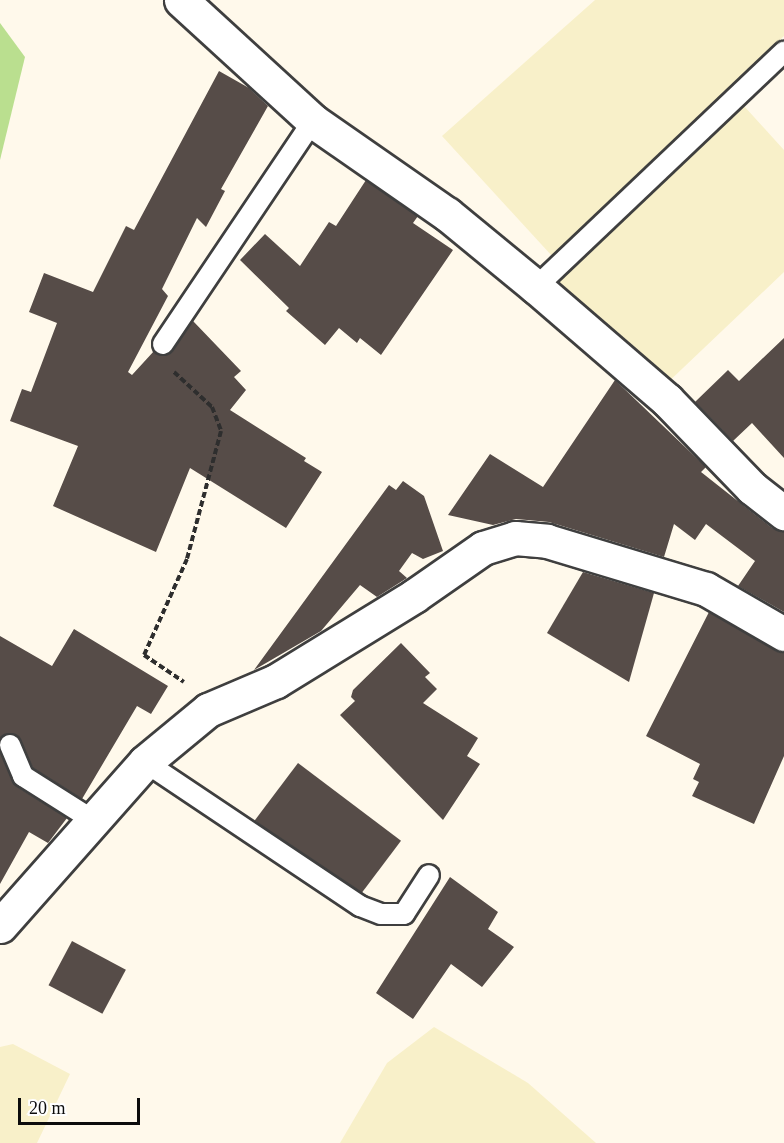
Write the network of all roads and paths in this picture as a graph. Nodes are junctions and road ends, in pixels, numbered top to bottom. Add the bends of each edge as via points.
1 (181, 0) edge
2 (784, 52) edge
3 (313, 121) junction
4 (536, 287) junction
5 (163, 344) joint
6 (784, 513) edge
7 (784, 634) edge
8 (208, 710) junction
9 (9, 745) dead end
10 (146, 762) junction
11 (91, 819) junction
12 (429, 875) dead end
13 (0, 926) edge

1 - 3 street
2 - 4 lane
3 - 4 street via 447,214
3 - 5 lane
4 - 6 street via 667,400 752,488
5 - 8 path via 167,366 212,407 221,431 187,559 144,655 183,682
7 - 8 street via 706,589 547,541 514,538 483,548 414,596 276,681
8 - 10 street
9 - 11 lane via 23,776
10 - 11 street
10 - 12 lane via 360,906 381,914 404,914
11 - 13 street

